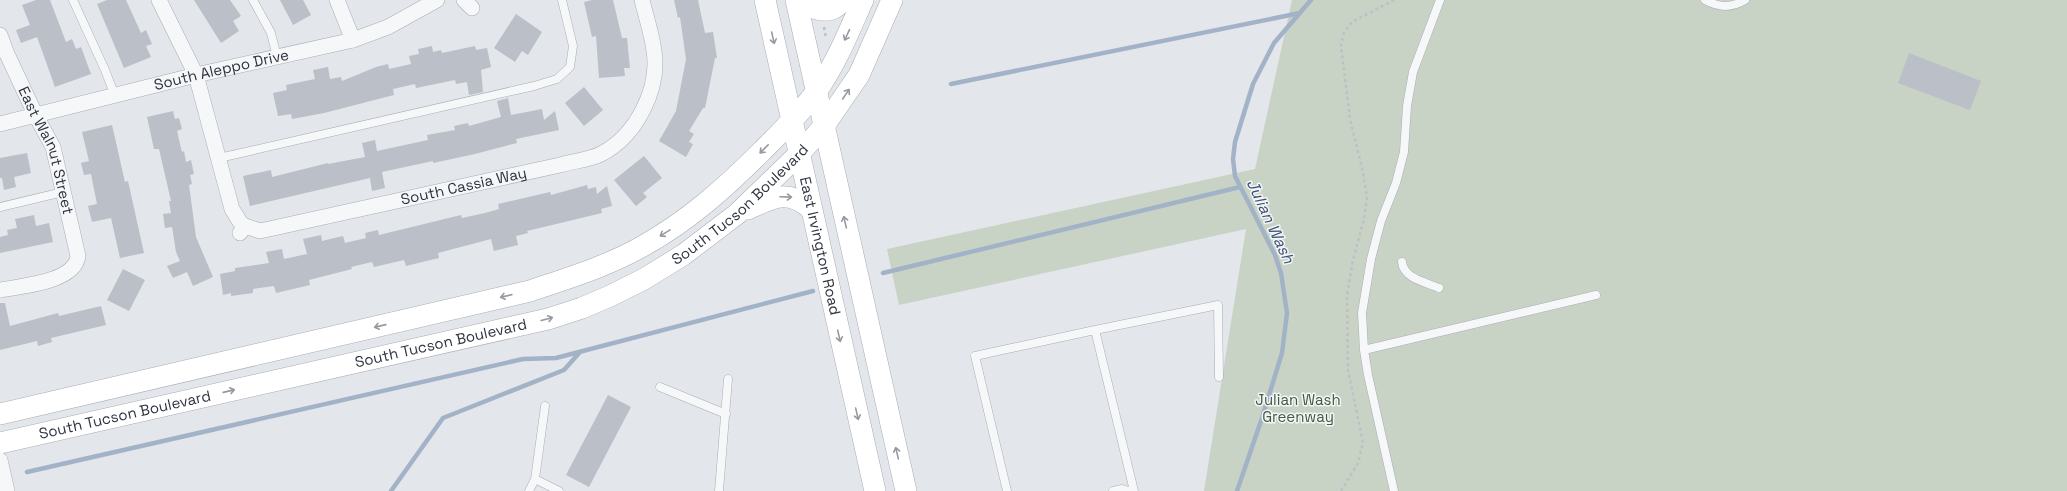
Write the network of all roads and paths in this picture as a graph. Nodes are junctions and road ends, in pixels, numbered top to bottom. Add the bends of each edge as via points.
1 (73, 0) edge
2 (159, 0) edge
3 (253, 0) edge
4 (337, 0) edge
5 (437, 0) edge
6 (562, 0) edge
7 (642, 0) edge
8 (765, 0) edge
9 (796, 0) edge
10 (804, 0) edge
11 (842, 0) edge
12 (863, 0) edge
13 (892, 0) edge
14 (1394, 0) edge
15 (1440, 0) edge
16 (1706, 0) edge
17 (1746, 0) edge
18 (823, 25) dead end
19 (0, 35) edge
20 (353, 40) junction
21 (827, 41) dead end
22 (277, 57) junction
23 (196, 75) junction
24 (816, 91) junction
25 (115, 96) junction
26 (36, 116) junction
27 (792, 121) junction
28 (0, 124) edge
29 (824, 126) junction
30 (799, 154) junction
31 (220, 158) junction
32 (63, 192) junction
33 (0, 207) edge
34 (811, 209) junction
35 (737, 214) junction
36 (1402, 262) dead end
37 (1439, 288) dead end
38 (0, 290) edge
39 (1596, 295) dead end
40 (1095, 330) junction
41 (1364, 350) junction
42 (1219, 377) dead end
43 (728, 379) dead end
44 (660, 387) dead end
45 (545, 406) dead end
46 (0, 414) edge
47 (726, 414) junction
48 (0, 443) edge
49 (0, 460) edge
50 (536, 478) junction
51 (7, 491) edge
52 (529, 491) edge
53 (559, 491) edge
54 (719, 491) edge
55 (875, 491) edge
56 (906, 491) edge
57 (1007, 491) edge
58 (1113, 491) edge
59 (1129, 491) edge
60 (1134, 491) edge
61 (1341, 491) edge
62 (1394, 491) edge

1 - 25 lane
2 - 23 street
3 - 22 lane via 271,34
4 - 20 street
5 - 20 street, South Aleppo Drive via 388,27
6 - 31 lane via 573,46 570,67 557,79
7 - 31 street, South Cassia Way via 654,52 653,81 645,107 626,135 601,154 260,230 242,230 232,209
8 -> 27 main road, East Irvington Road
9 - 24 main road, East Irvington Road
10 - 11 main road via 809,6 824,10 840,4
12 -> 24 main road, South Tucson Boulevard via 839,52
29 -> 13 main road, South Tucson Boulevard via 859,74
14 - 61 path via 1352,22 1344,32 1341,46 1350,119 1367,198 1347,296 1348,370 1363,443 1358,463
15 - 41 lane via 1413,72 1407,106 1404,152 1371,259 1362,313
16 - 17 lane via 1715,6 1726,7
18 - 21 path
19 - 26 street, East Walnut Street
20 - 22 street, South Aleppo Drive
22 - 23 street, South Aleppo Drive
23 - 25 street, South Aleppo Drive
23 - 31 street
24 - 27 main road, South Tucson Boulevard
24 - 29 main road, East Irvington Road
25 - 26 street, South Aleppo Drive
26 - 28 street, South Aleppo Drive
26 - 32 street, East Walnut Street via 53,147
27 - 30 main road, East Irvington Road
27 -> 46 main road, South Tucson Boulevard via 722,191 691,215 642,247 569,278 530,291
29 - 30 main road, South Tucson Boulevard
56 -> 29 main road, East Irvington Road
30 - 34 main road, East Irvington Road
30 - 35 main road, South Tucson Boulevard
32 - 33 lane
32 - 38 street, East Walnut Street via 78,256 73,269 61,277
35 -> 34 main road via 772,198 783,197 800,200
34 -> 55 main road, East Irvington Road
48 -> 35 main road, South Tucson Boulevard via 548,319 610,296 655,273
36 - 37 lane via 1407,275
39 - 41 lane
40 - 42 lane via 1218,305
40 - 57 lane via 975,356
40 - 60 lane
41 - 62 lane
43 - 47 lane
44 - 47 lane
45 - 50 lane
47 - 54 lane
49 - 51 street
50 - 52 lane
50 - 53 lane
58 - 59 lane

